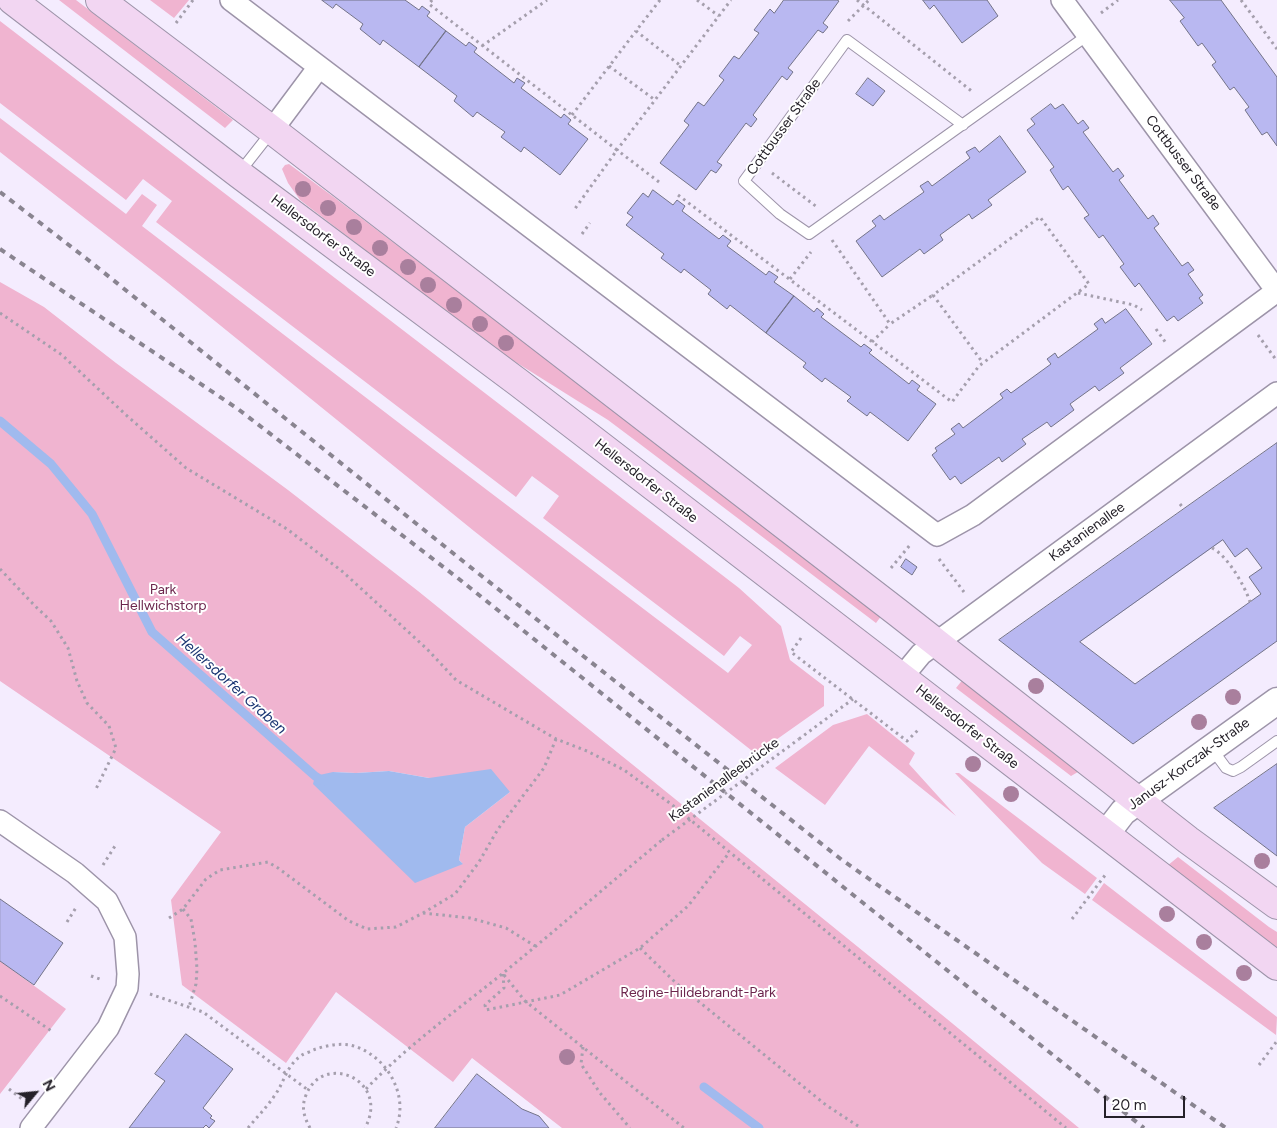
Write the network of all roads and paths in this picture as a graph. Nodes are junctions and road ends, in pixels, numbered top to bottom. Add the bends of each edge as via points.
1 (12, 0) edge
2 (100, 0) edge
3 (193, 0) edge
4 (231, 0) edge
5 (424, 0) edge
6 (432, 0) edge
7 (547, 0) edge
8 (660, 0) edge
9 (697, 0) edge
10 (731, 0) edge
11 (857, 0) edge
12 (869, 0) edge
13 (1062, 0) edge
14 (1241, 0) edge
15 (429, 4) junction
16 (863, 5) junction
17 (718, 16) junction
18 (174, 25) dead end
19 (636, 32) junction
20 (1088, 35) junction
21 (1277, 40) edge
22 (1273, 43) junction
23 (482, 46) junction
24 (1277, 49) edge
25 (609, 66) junction
26 (681, 66) junction
27 (319, 67) junction
28 (655, 100) junction
29 (990, 106) junction
30 (572, 116) junction
31 (963, 125) junction
32 (272, 130) junction
33 (617, 150) junction
34 (758, 162) junction
35 (239, 174) junction
36 (659, 182) dead end
37 (678, 195) dead end
38 (574, 210) dead end
39 (832, 218) junction
40 (824, 243) dead end
41 (812, 251) dead end
42 (790, 280) junction
43 (1277, 291) edge
44 (1078, 293) junction
45 (933, 295) junction
46 (1142, 310) dead end
47 (0, 314) edge
48 (1244, 316) junction
49 (890, 324) junction
50 (1156, 329) dead end
51 (872, 342) junction
52 (1171, 350) dead end
53 (1277, 361) edge
54 (983, 363) junction
55 (1277, 393) edge
56 (1180, 504) dead end
57 (1184, 509) dead end
58 (915, 539) dead end
59 (1212, 548) dead end
60 (890, 568) dead end
61 (0, 569) edge
62 (1250, 602) dead end
63 (801, 638) dead end
64 (935, 643) junction
65 (902, 677) junction
66 (853, 699) junction
67 (1277, 700) edge
68 (919, 730) dead end
69 (556, 739) junction
70 (1277, 740) edge
71 (1212, 748) junction
72 (96, 789) dead end
73 (1138, 801) junction
74 (0, 821) edge
75 (1106, 834) junction
76 (730, 853) junction
77 (1106, 874) dead end
78 (1277, 905) edge
79 (183, 909) junction
80 (423, 913) junction
81 (169, 918) dead end
82 (1072, 919) dead end
83 (535, 946) junction
84 (640, 948) junction
85 (1277, 966) edge
86 (503, 974) junction
87 (127, 988) junction
88 (0, 996) edge
89 (525, 1001) junction
90 (189, 1007) junction
91 (53, 1032) dead end
92 (1277, 1041) edge
93 (583, 1047) junction
94 (1258, 1065) dead end
95 (386, 1068) junction
96 (286, 1072) junction
97 (366, 1089) junction
98 (308, 1090) junction
99 (31, 1128) edge
100 (248, 1128) edge
101 (310, 1128) edge
102 (366, 1128) edge
103 (396, 1128) edge
104 (630, 1128) edge
105 (684, 1128) edge
106 (861, 1128) edge
107 (1066, 1128) edge

1 - 35 main road, Hellersdorfer Straße
2 - 32 main road
3 - 18 path
4 - 27 street
5 - 15 path
6 - 15 path
7 - 23 path
8 - 19 path
9 - 17 path
10 - 17 path
11 - 16 path
12 - 16 path
13 - 20 street, Cottbusser Straße
14 - 22 path
15 - 23 path
16 - 29 path
17 - 26 path
19 - 25 path
19 - 26 path
20 - 29 lane, Cottbusser Straße
20 - 43 street, Cottbusser Straße
21 - 22 path
22 - 24 path
23 - 30 path
25 - 28 path
25 - 30 path
26 - 28 path
27 - 32 street
27 - 48 street via 937,535 973,515
28 - 33 path
29 - 31 lane, Cottbusser Straße
30 - 33 path
31 - 34 lane, Cottbusser Straße via 847,40
31 - 39 lane, Cottbusser Straße
32 - 35 lane
32 - 64 main road
33 - 36 path
33 - 38 path
34 - 39 path
34 - 39 lane, Cottbusser Straße via 744,181 780,214 809,234
35 - 65 main road, Hellersdorfer Straße via 519,383
37 - 42 path
40 - 49 path via 830,238
41 - 42 path
42 - 51 path
43 - 48 street
44 - 45 path via 1088,284 1040,217
44 - 46 path via 1134,304
44 - 54 path
45 - 49 path
45 - 54 path
47 - 69 path via 62,355 186,468 286,529 343,572 428,649 456,680
48 - 53 path
49 - 51 path
50 - 52 path
51 - 54 path via 952,402
55 - 64 street, Kastanienallee
56 - 57 path
58 - 60 path
59 - 62 path via 1219,552 1246,590
61 - 72 path via 51,621 68,648 87,703 109,726 116,748
63 - 66 path via 791,652
64 - 65 street, Kastanienallee
64 - 73 main road
65 - 75 main road, Hellersdorfer Straße
66 - 68 path via 907,741
66 - 83 path, Kastanienalleebrücke, bridge via 662,840
67 - 71 street, Janusz-Korczak-Straße
69 - 76 path via 624,770
69 - 80 path via 544,768 498,829 465,881 455,894
70 - 71 lane via 1233,770 1226,768
71 - 73 street, Janusz-Korczak-Straße
73 - 75 street, Janusz-Korczak-Straße via 1123,812
73 - 78 main road
74 - 87 street via 75,873 107,901 125,937
75 - 85 main road, Hellersdorfer Straße
76 - 84 path via 688,906
76 - 107 path
77 - 82 path
79 - 80 path via 206,879 220,870 268,862 349,921 367,929 396,927
79 - 81 path
79 - 90 path via 191,919 197,969
80 - 83 path via 470,918 506,928
83 - 86 path, Kastanienalleebrücke
84 - 89 path via 560,995
84 - 106 path via 676,983 826,1105
86 - 89 path
86 - 89 path via 504,988 485,1005 486,1010
86 - 95 path, Kastanienalleebrücke via 432,1027
87 - 90 path
87 - 99 street via 108,1028
88 - 91 path
89 - 93 path
90 - 96 path via 204,1012
92 - 94 path
93 - 104 path via 581,1064 600,1093
93 - 105 path
95 - 96 path via 373,1055 350,1045 326,1045 303,1054
95 - 97 path, Kastanienalleebrücke
95 - 103 path via 399,1095
96 - 98 path
96 - 100 path via 276,1094
97 - 98 path via 358,1080 336,1073 325,1075
97 - 102 path via 372,1109
98 - 101 path via 303,1110

